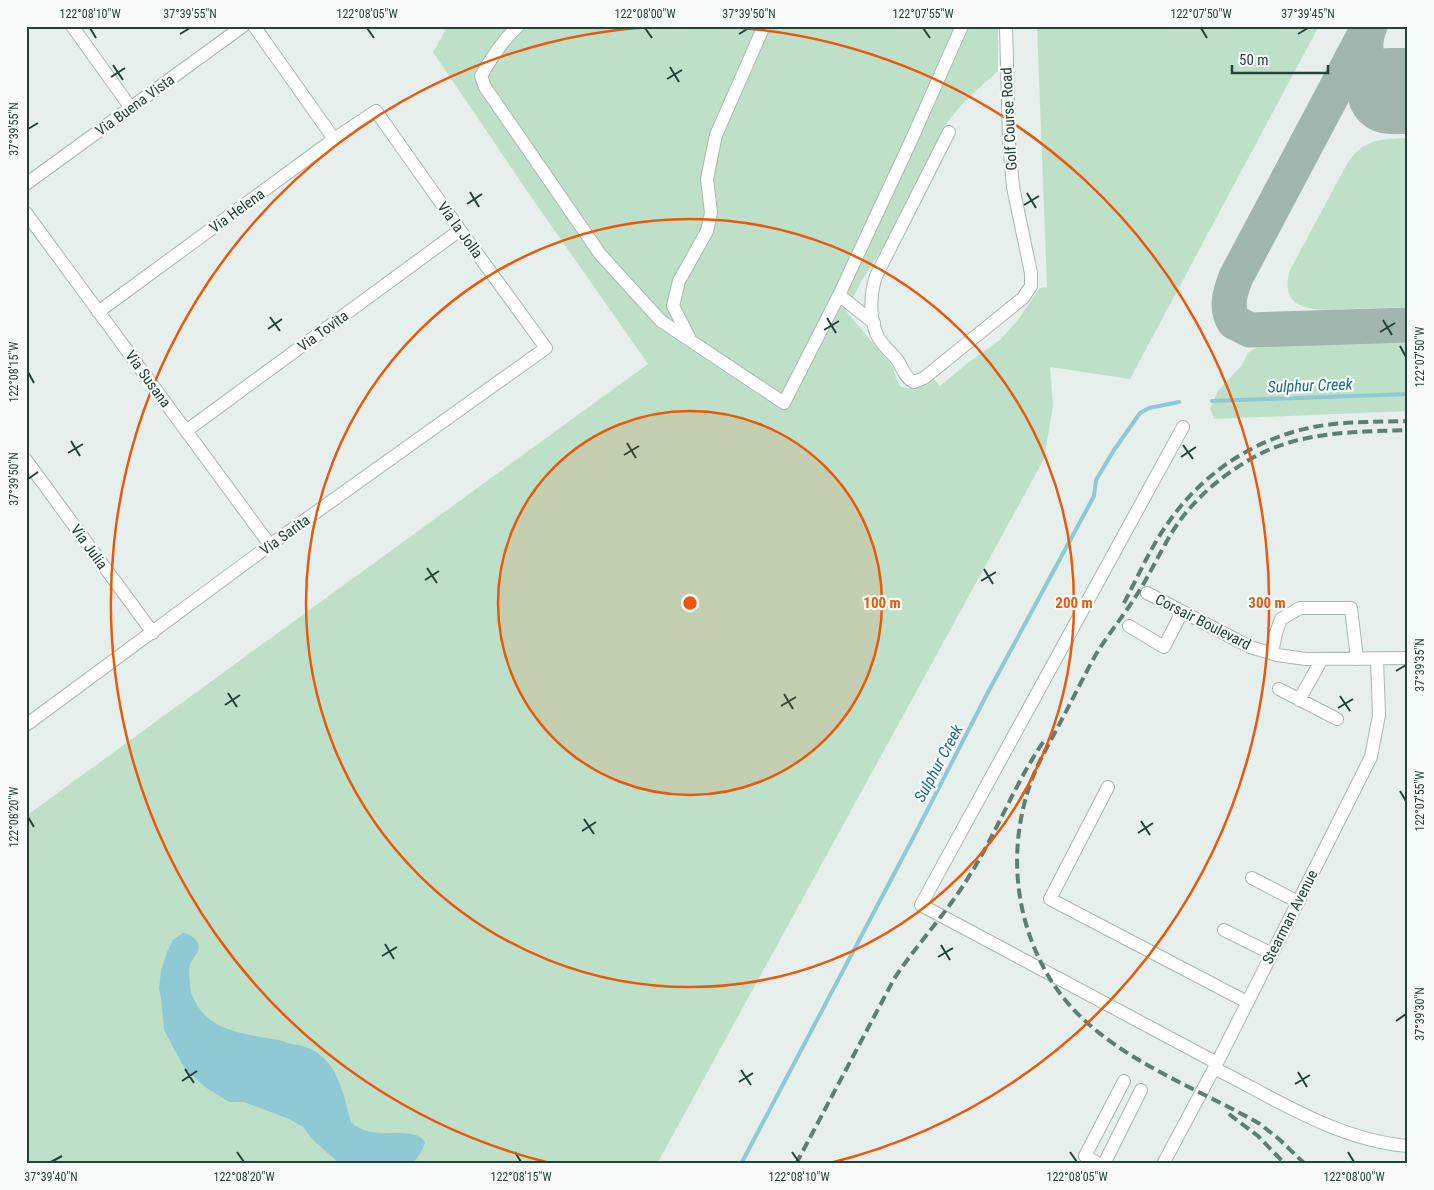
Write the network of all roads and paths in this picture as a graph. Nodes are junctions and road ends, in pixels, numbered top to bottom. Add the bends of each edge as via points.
1 (72, 26) edge
2 (243, 26) edge
3 (254, 26) edge
4 (518, 26) edge
5 (764, 26) edge
6 (962, 26) edge
7 (1006, 26) edge
8 (131, 108) junction
9 (376, 111) joint
10 (949, 132) dead end
11 (334, 139) junction
12 (26, 184) edge
13 (26, 213) edge
14 (460, 230) junction
15 (839, 295) junction
16 (98, 312) junction
17 (874, 323) junction
18 (690, 340) junction
19 (546, 348) joint
20 (1183, 427) dead end
21 (186, 431) junction
22 (26, 460) edge
23 (270, 545) junction
24 (1147, 593) dead end
25 (1182, 612) junction
26 (1129, 626) dead end
27 (153, 633) junction
28 (1272, 653) junction
29 (1408, 658) edge
30 (1322, 659) junction
31 (1356, 659) junction
32 (1377, 659) junction
33 (1279, 689) dead end
34 (1299, 700) junction
35 (29, 718) edge
36 (1336, 719) dead end
37 (1108, 787) dead end
38 (1252, 878) dead end
39 (1298, 902) junction
40 (1224, 930) dead end
41 (1272, 954) junction
42 (1247, 1002) junction
43 (1215, 1065) junction
44 (1124, 1081) dead end
45 (1141, 1090) dead end
46 (1408, 1146) edge
47 (1099, 1164) edge
48 (1104, 1164) edge
49 (1163, 1164) edge

1 - 8 street
2 - 8 street, Via Buena Vista
3 - 11 street
4 - 18 street via 508,35 481,76 485,87 600,254 662,321
5 - 18 street via 716,135 707,180 711,213 707,231 679,281 673,306
6 - 15 street
7 - 17 street, Golf Course Road via 1013,188 1031,273 1029,291 924,378 914,382 879,338
8 - 12 street, Via Buena Vista
9 - 11 street, Via Helena
9 - 14 street, Via la Jolla
10 - 17 street via 876,276 872,293
11 - 16 street, Via Helena
13 - 16 street, Via Susana
14 - 19 street, Via la Jolla
14 - 21 street, Via Tovita
15 - 17 street
15 - 18 street via 784,403
16 - 21 street, Via Susana
19 - 23 street, Via Sarita
20 - 43 street via 921,905
21 - 23 street, Via Susana
22 - 27 street, Via Julia
23 - 27 street, Via Sarita
24 - 25 street, Corsair Boulevard
25 - 26 street via 1164,647
25 - 28 street, Corsair Boulevard via 1250,647
27 - 35 street, Via Sarita
28 - 30 street, Corsair Boulevard
28 - 31 street via 1281,619 1300,608 1351,608
29 - 32 street, Corsair Boulevard
30 - 31 street, Corsair Boulevard
30 - 34 street
31 - 32 street, Corsair Boulevard
32 - 39 street, Stearman Avenue via 1379,715 1371,757
33 - 34 street
34 - 36 street
37 - 42 street via 1050,899
38 - 39 street
39 - 41 street, Stearman Avenue
40 - 41 street
41 - 42 street, Stearman Avenue
42 - 43 street, Stearman Avenue
43 - 46 street via 1341,1131
43 - 49 street, Stearman Avenue
44 - 47 street via 1085,1156
45 - 48 street

